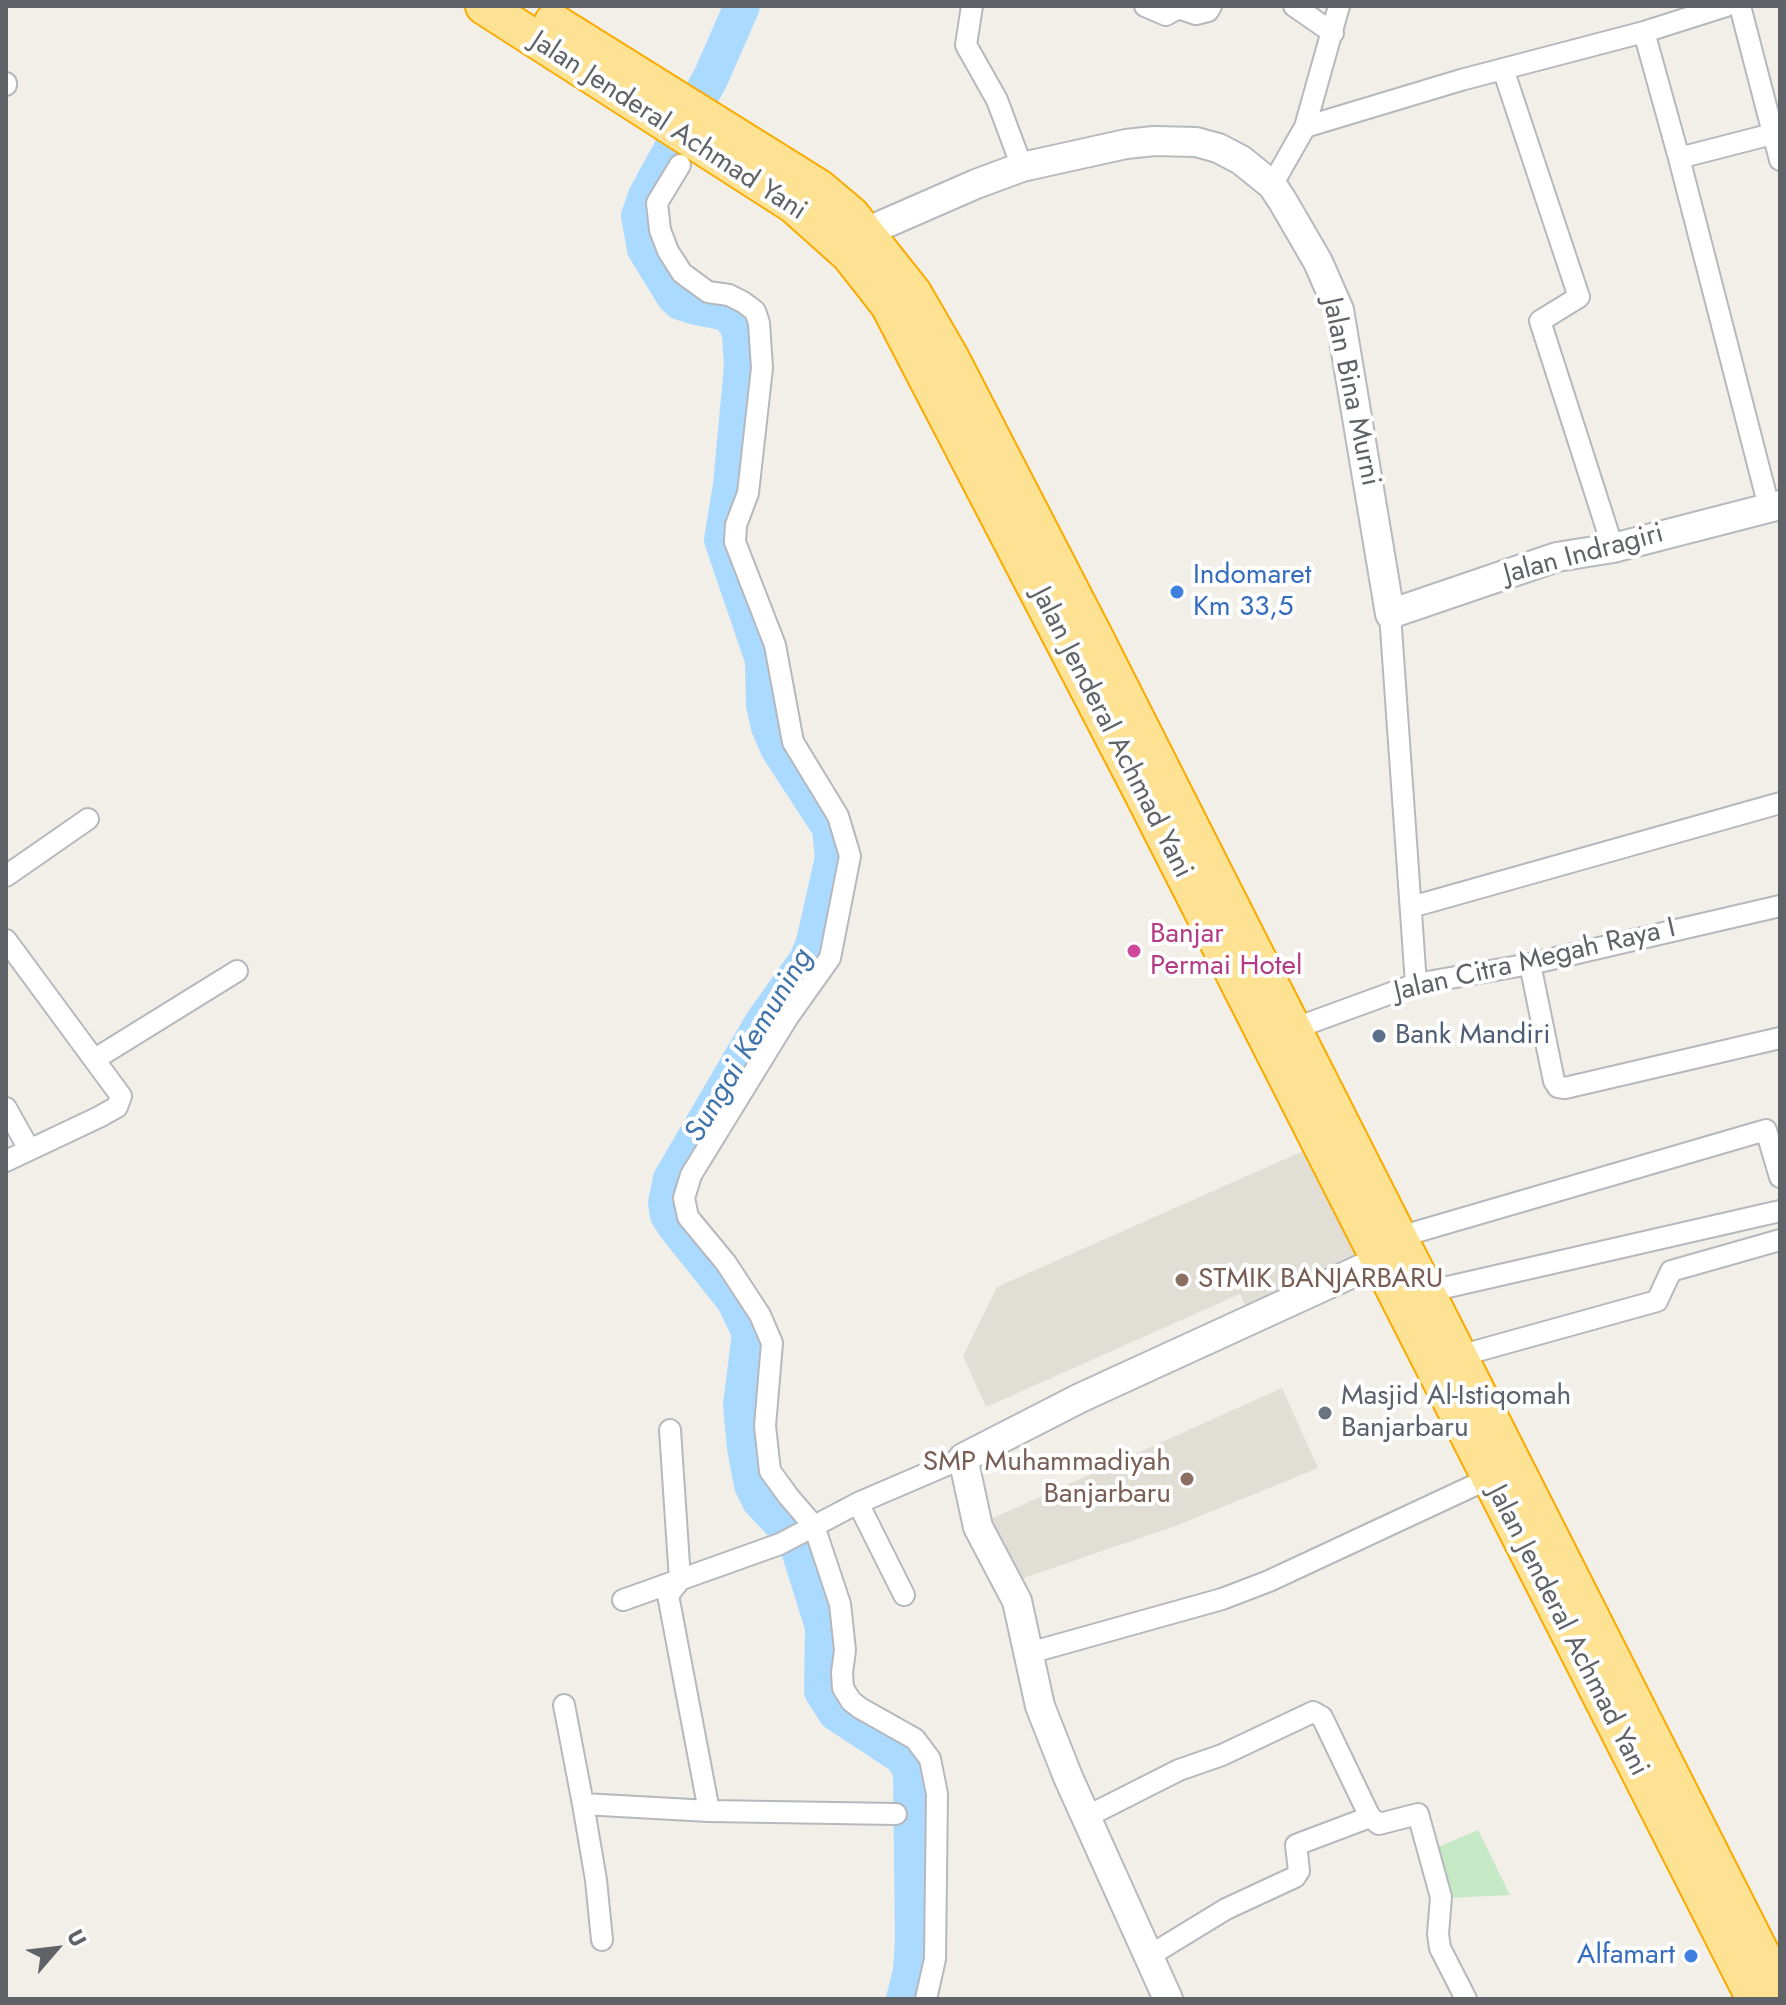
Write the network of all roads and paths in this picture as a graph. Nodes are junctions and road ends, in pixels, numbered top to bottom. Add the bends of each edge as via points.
1 (484, 6) edge
2 (528, 6) edge
3 (972, 6) edge
4 (1145, 6) edge
5 (1211, 6) edge
6 (1294, 6) edge
7 (1339, 6) edge
8 (1726, 6) edge
9 (1740, 6) edge
10 (1644, 32) junction
11 (1333, 33) junction
12 (1503, 69) junction
13 (672, 113) junction
14 (1305, 127) junction
15 (1776, 132) edge
16 (706, 150) junction
17 (1679, 158) junction
18 (1780, 160) edge
19 (1022, 167) junction
20 (1272, 185) junction
21 (866, 232) junction
22 (1775, 506) edge
23 (1613, 548) junction
24 (1064, 610) junction
25 (1390, 614) junction
26 (1154, 786) junction
27 (1780, 803) edge
28 (88, 819) dead end
29 (6, 876) edge
30 (1780, 906) edge
31 (1411, 907) junction
32 (6, 940) edge
33 (1530, 964) junction
34 (237, 971) dead end
35 (1416, 984) junction
36 (1293, 1029) junction
37 (1780, 1038) edge
38 (95, 1059) junction
39 (6, 1108) edge
40 (29, 1149) junction
41 (6, 1161) edge
42 (1780, 1177) edge
43 (1780, 1211) edge
44 (1780, 1240) edge
45 (1390, 1248) junction
46 (1426, 1292) junction
47 (1459, 1356) junction
48 (670, 1430) dead end
49 (963, 1458) junction
50 (1490, 1478) junction
51 (858, 1503) junction
52 (812, 1527) junction
53 (680, 1580) junction
54 (904, 1595) dead end
55 (623, 1600) dead end
56 (1029, 1653) junction
57 (1617, 1701) junction
58 (564, 1705) dead end
59 (583, 1804) junction
60 (709, 1811) junction
61 (896, 1814) dead end
62 (1086, 1817) junction
63 (1370, 1817) junction
64 (1707, 1878) junction
65 (602, 1940) dead end
66 (1149, 1956) junction
67 (1780, 1991) edge
68 (926, 1999) edge
69 (1168, 1999) edge
70 (1466, 1999) edge
71 (1755, 1999) edge

1 - 13 highway, Jalan Jenderal Achmad Yani
2 - 13 highway, Jalan Jenderal Achmad Yani
3 - 19 street via 966,45 997,100
4 - 5 street via 1166,15 1178,8 1196,14
6 - 11 street
7 - 11 street
8 - 10 street
9 - 15 street
10 - 12 street
10 - 17 street
11 - 14 street
12 - 14 street
12 - 23 street via 1579,297 1540,321
13 - 16 highway, Jalan Jenderal Achmad Yani
14 - 20 street
15 - 17 street
15 - 18 street
16 - 21 highway, Jalan Jenderal Achmad Yani via 819,188
16 - 24 highway, Jalan Jenderal Achmad Yani via 794,205 849,254 889,305
16 - 52 street via 657,203 660,230 682,273 708,292 743,302 755,311 759,323 762,368 748,493 735,542 775,645 793,742 838,816 850,856 830,958 723,1122 691,1175 684,1198 688,1217 726,1263 772,1343 765,1426 770,1471
17 - 22 street
19 - 20 street, Jalan Bina Murni via 1126,144 1196,142 1241,160
19 - 21 street, Jalan Bina Murni
20 - 25 street, Jalan Bina Murni via 1318,262 1339,310
21 - 24 highway, Jalan Jenderal Achmad Yani via 913,293 950,357
22 - 23 street, Jalan Indragiri
23 - 25 street, Jalan Indragiri via 1557,557
24 - 26 highway, Jalan Jenderal Achmad Yani
25 - 31 street
26 - 36 highway, Jalan Jenderal Achmad Yani
26 - 45 highway, Jalan Jenderal Achmad Yani
27 - 31 street
28 - 29 street
30 - 33 street, Jalan Citra Megah Raya I
31 - 35 street
32 - 38 street
33 - 35 street, Jalan Citra Megah Raya I
33 - 37 street via 1558,1087
34 - 38 street
35 - 36 street, Jalan Citra Megah Raya I
36 - 45 highway, Jalan Jenderal Achmad Yani
38 - 40 street via 121,1096 117,1107
39 - 40 street
40 - 41 street
42 - 45 street via 1766,1130
43 - 46 street
44 - 47 street via 1671,1271 1657,1301
45 - 46 highway, Jalan Jenderal Achmad Yani
45 - 49 street
45 - 50 highway, Jalan Jenderal Achmad Yani
46 - 47 highway, Jalan Jenderal Achmad Yani
47 - 57 highway, Jalan Jenderal Achmad Yani
48 - 53 street
49 - 51 street
49 - 56 street via 978,1527 1017,1601
50 - 56 street via 1222,1599
50 - 57 highway, Jalan Jenderal Achmad Yani
51 - 52 street
51 - 54 street
52 - 53 street
52 - 68 street via 840,1604 843,1688 860,1708 915,1739 930,1759 937,1794 935,1959
53 - 55 street
53 - 60 street via 668,1595
56 - 62 street via 1040,1706
57 - 64 highway, Jalan Jenderal Achmad Yani
58 - 59 street
59 - 60 street
59 - 65 street
60 - 61 street
62 - 63 street via 1313,1712 1322,1717
62 - 66 street
63 - 66 street via 1296,1845 1295,1877 1226,1909
63 - 70 street via 1379,1824 1418,1814 1441,1897 1440,1948
64 - 67 highway, Jalan Jenderal Achmad Yani
64 - 71 highway, Jalan Jenderal Achmad Yani
66 - 69 street

